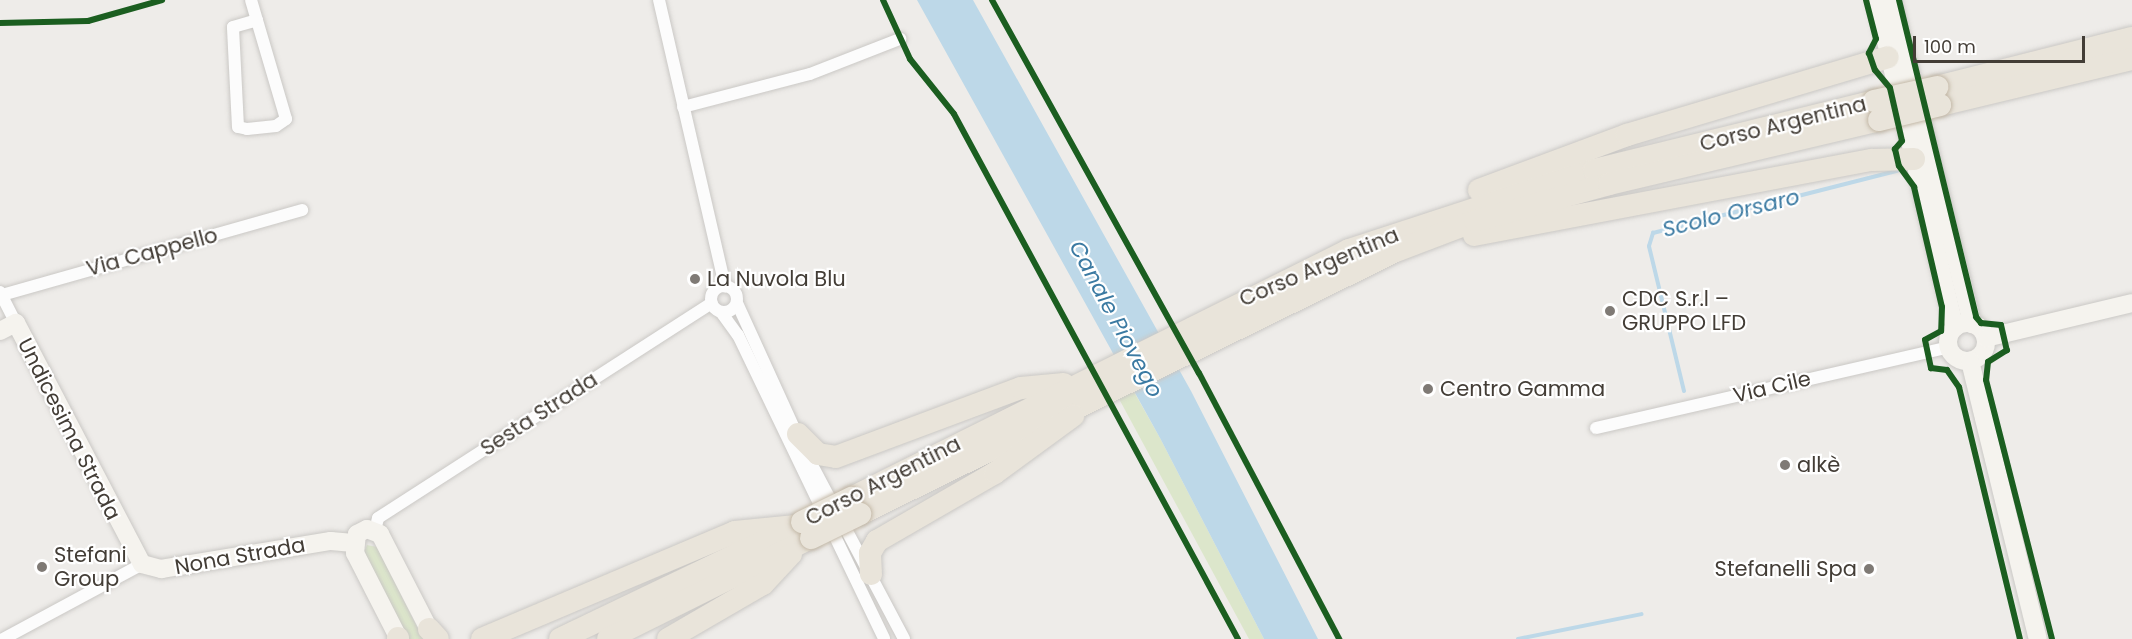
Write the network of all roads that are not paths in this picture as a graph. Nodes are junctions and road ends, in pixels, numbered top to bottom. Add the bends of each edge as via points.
1 (251, 0) edge
2 (659, 0) edge
3 (1876, 0) edge
4 (1892, 0) edge
5 (257, 20) junction
6 (2132, 38) edge
7 (900, 39) dead end
8 (1897, 58) junction
9 (2132, 58) edge
10 (1938, 96) junction
11 (683, 107) junction
12 (1876, 110) junction
13 (1920, 153) junction
14 (302, 210) dead end
15 (1349, 250) junction
16 (1396, 251) junction
17 (724, 286) junction
18 (1, 294) edge
19 (737, 303) junction
20 (2132, 303) edge
21 (716, 308) junction
22 (1963, 326) junction
23 (8, 327) edge
24 (1199, 333) junction
25 (1986, 339) junction
26 (1949, 347) junction
27 (1970, 361) junction
28 (1088, 388) junction
29 (1596, 428) dead end
30 (798, 434) junction
31 (375, 531) junction
32 (803, 532) junction
33 (353, 543) junction
34 (142, 564) junction
35 (871, 574) junction
36 (433, 636) edge
37 (3, 639) edge
38 (398, 639) edge
39 (482, 639) edge
40 (560, 639) edge
41 (608, 639) edge
42 (668, 639) edge
43 (884, 639) edge
44 (904, 639) edge
45 (2038, 639) edge

1 - 5 street
2 - 11 street
3 - 8 street
4 - 8 street
5 - 5 street via 232,27 238,127 248,129 276,126 286,119
6 - 10 highway, Corso Argentina
7 - 11 street via 810,74
8 - 13 street
8 - 15 highway via 1559,158
9 - 10 highway, Corso Argentina
10 - 12 highway, Corso Argentina, bridge
11 - 17 street
12 - 15 highway, Corso Argentina via 1594,170
12 - 16 highway, Corso Argentina via 1475,221
13 - 16 highway
13 - 22 street
14 - 18 street, Via Cappello
15 - 24 highway, Corso Argentina
16 - 24 highway, Corso Argentina
17 - 19 street via 736,292
17 - 21 street via 712,292
18 - 23 street, Undicesima Strada
19 - 21 street, Sesta Strada
19 - 30 street
20 - 25 street
21 - 31 street, Sesta Strada via 378,518
21 - 43 street via 738,334
22 - 25 street
22 - 26 street
23 - 34 street, Undicesima Strada
24 - 28 highway, Corso Argentina
25 - 27 street via 1981,355
26 - 27 street via 1955,357
26 - 29 street, Via Cile
27 - 45 street
28 - 30 highway via 1021,388 836,457 818,454
28 - 32 highway, Corso Argentina, bridge
28 - 35 highway via 1048,438 877,541 870,553
30 - 35 street
31 - 33 street via 357,534
31 - 36 street
32 - 39 highway via 735,532
32 - 40 highway, Corso Argentina
32 - 41 highway, Corso Argentina
32 - 42 highway via 763,584
33 - 34 street, Nona Strada via 331,541 161,569
33 - 38 street
34 - 37 street
35 - 44 street

